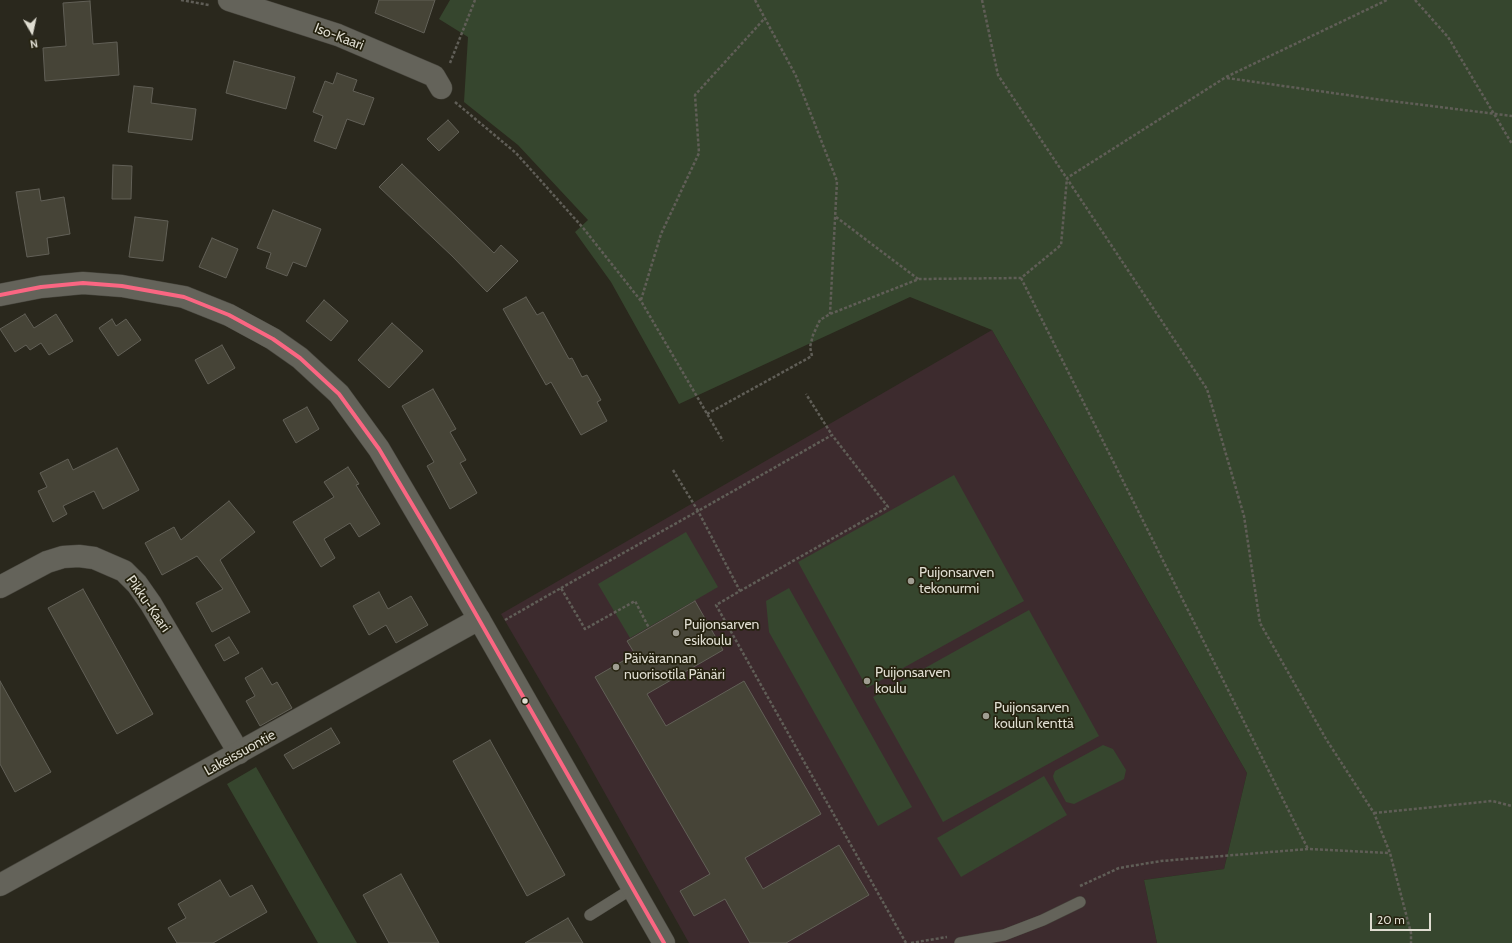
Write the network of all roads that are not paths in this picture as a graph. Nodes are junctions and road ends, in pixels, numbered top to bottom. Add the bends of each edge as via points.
1 (229, 0) edge
2 (441, 88) road end
3 (0, 295) edge
4 (0, 587) edge
5 (479, 619) junction
6 (239, 753) junction
7 (0, 885) edge
8 (633, 888) junction
9 (1080, 902) dead end
10 (590, 915) dead end
11 (664, 943) edge
12 (960, 943) edge

1 - 2 street, Iso-Kaari via 338,35 434,76
3 - 5 street via 41,287 83,283 122,286 184,297 229,315 274,339 300,358 344,400 379,449
4 - 6 street, Pikku-Kaari via 47,562 63,557 94,558 124,571 151,604
5 - 6 street, Lakeissuontie
5 - 8 street
6 - 7 street, Lakeissuontie
8 - 10 lane
8 - 11 street
9 - 12 lane via 1004,935

